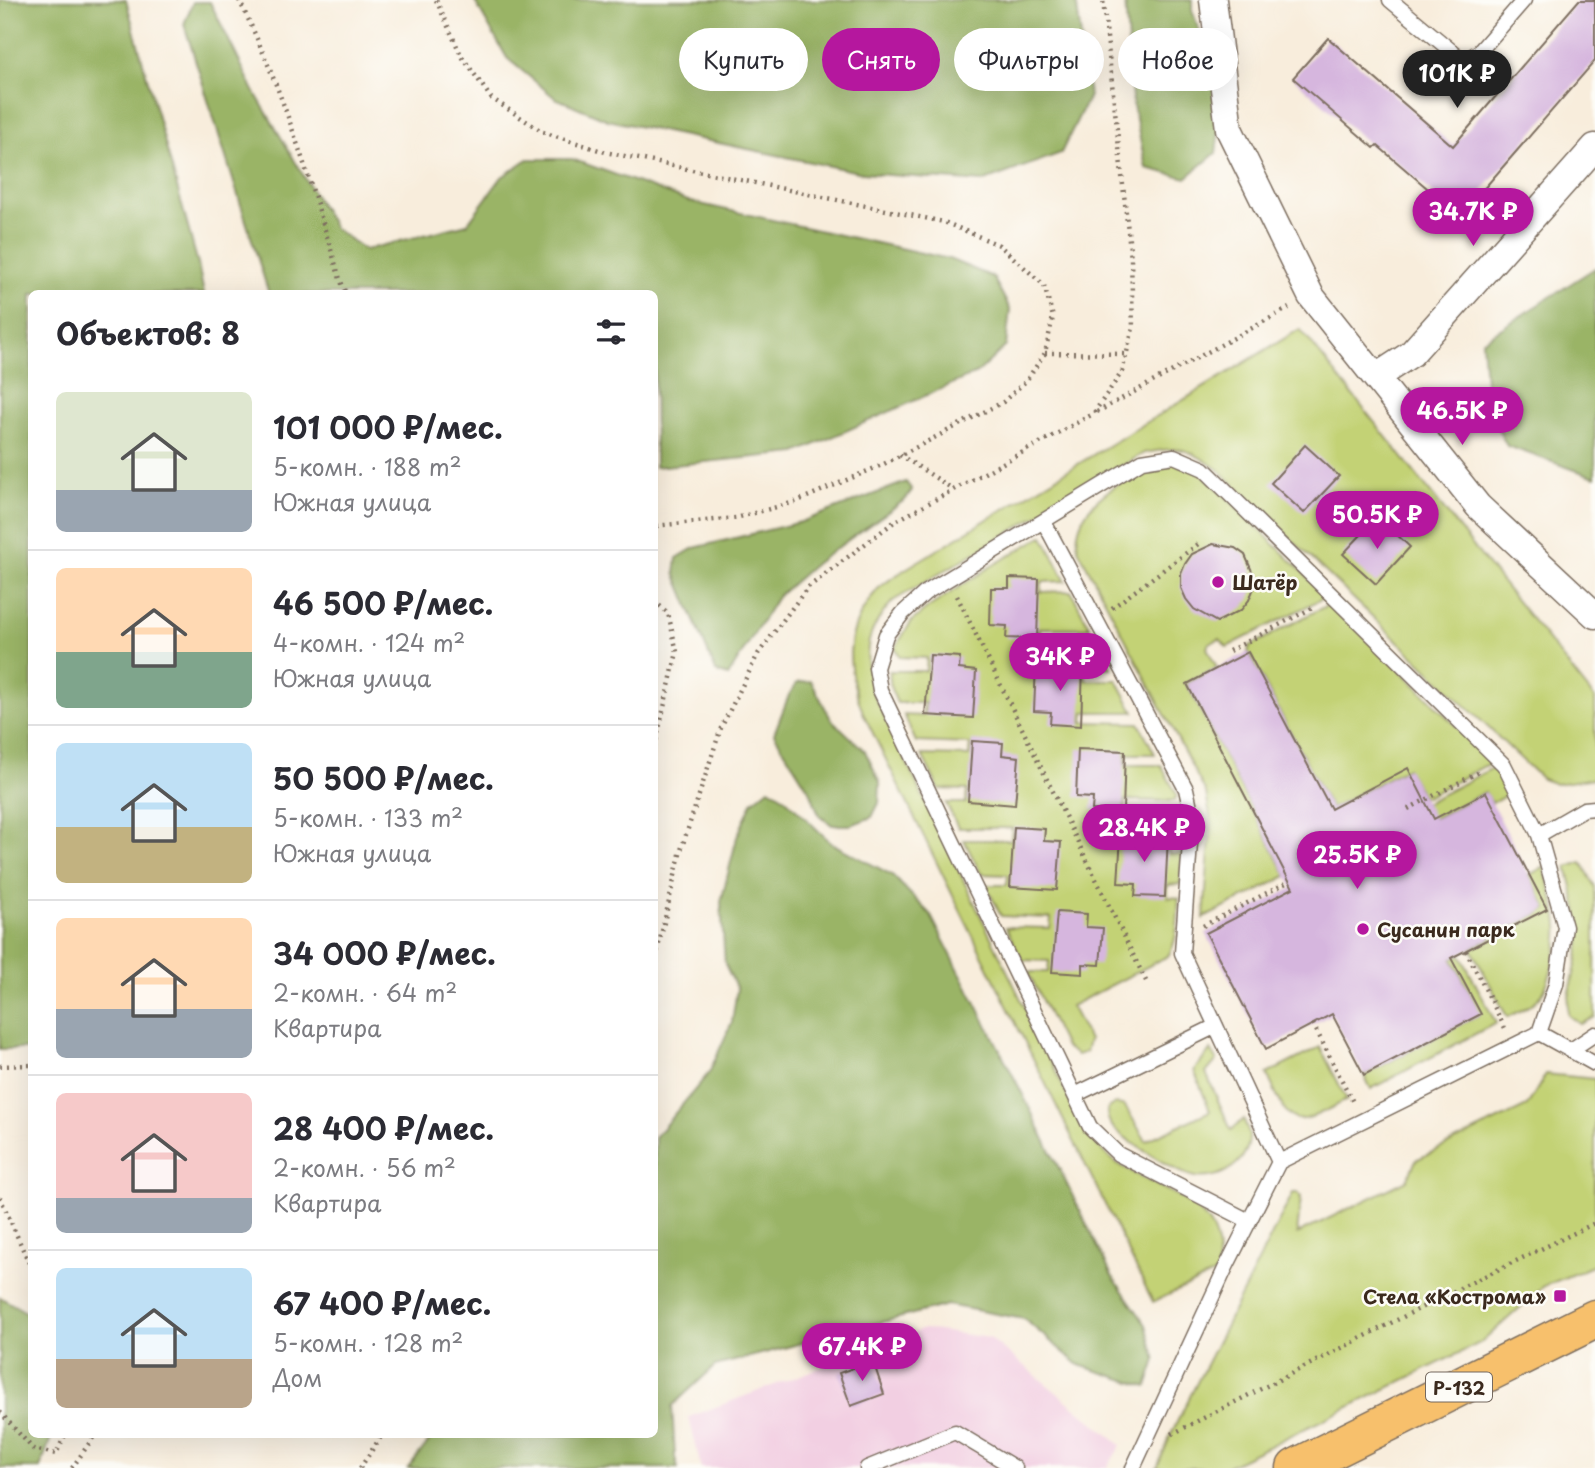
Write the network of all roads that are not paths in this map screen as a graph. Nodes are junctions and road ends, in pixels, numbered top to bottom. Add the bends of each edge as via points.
1 (1213, 0) edge
2 (1390, 0) edge
3 (1524, 0) edge
4 (1595, 147) edge
5 (1376, 377) junction
6 (1044, 522) junction
7 (1595, 615) edge
8 (1595, 808) edge
9 (1539, 835) junction
10 (1216, 1026) junction
11 (1539, 1033) junction
12 (1595, 1034) edge
13 (1571, 1050) junction
14 (1595, 1064) edge
15 (1075, 1095) junction
16 (1279, 1162) junction
17 (1249, 1221) junction
18 (1595, 1319) edge
19 (1136, 1461) edge
20 (867, 1468) edge
21 (1015, 1468) edge
22 (1296, 1468) edge

1 - 5 street via 1229,129 1311,296
2 - 3 lane via 1461,59 1479,52
4 - 5 street via 1410,354
5 - 7 street via 1478,506
6 - 9 lane via 1142,461 1174,456 1204,469 1500,760
6 - 10 lane via 1186,789 1192,816 1182,953
6 - 15 lane via 925,593 886,635 876,668 880,690
8 - 9 lane via 1584,809
9 - 11 lane via 1565,927 1556,984
10 - 15 lane
10 - 16 lane
11 - 13 lane
11 - 16 lane
12 - 13 lane
13 - 14 lane
15 - 17 lane via 1090,1127 1118,1154
16 - 17 lane
17 - 19 lane
18 - 22 highway, Р-132
20 - 21 lane via 955,1432

